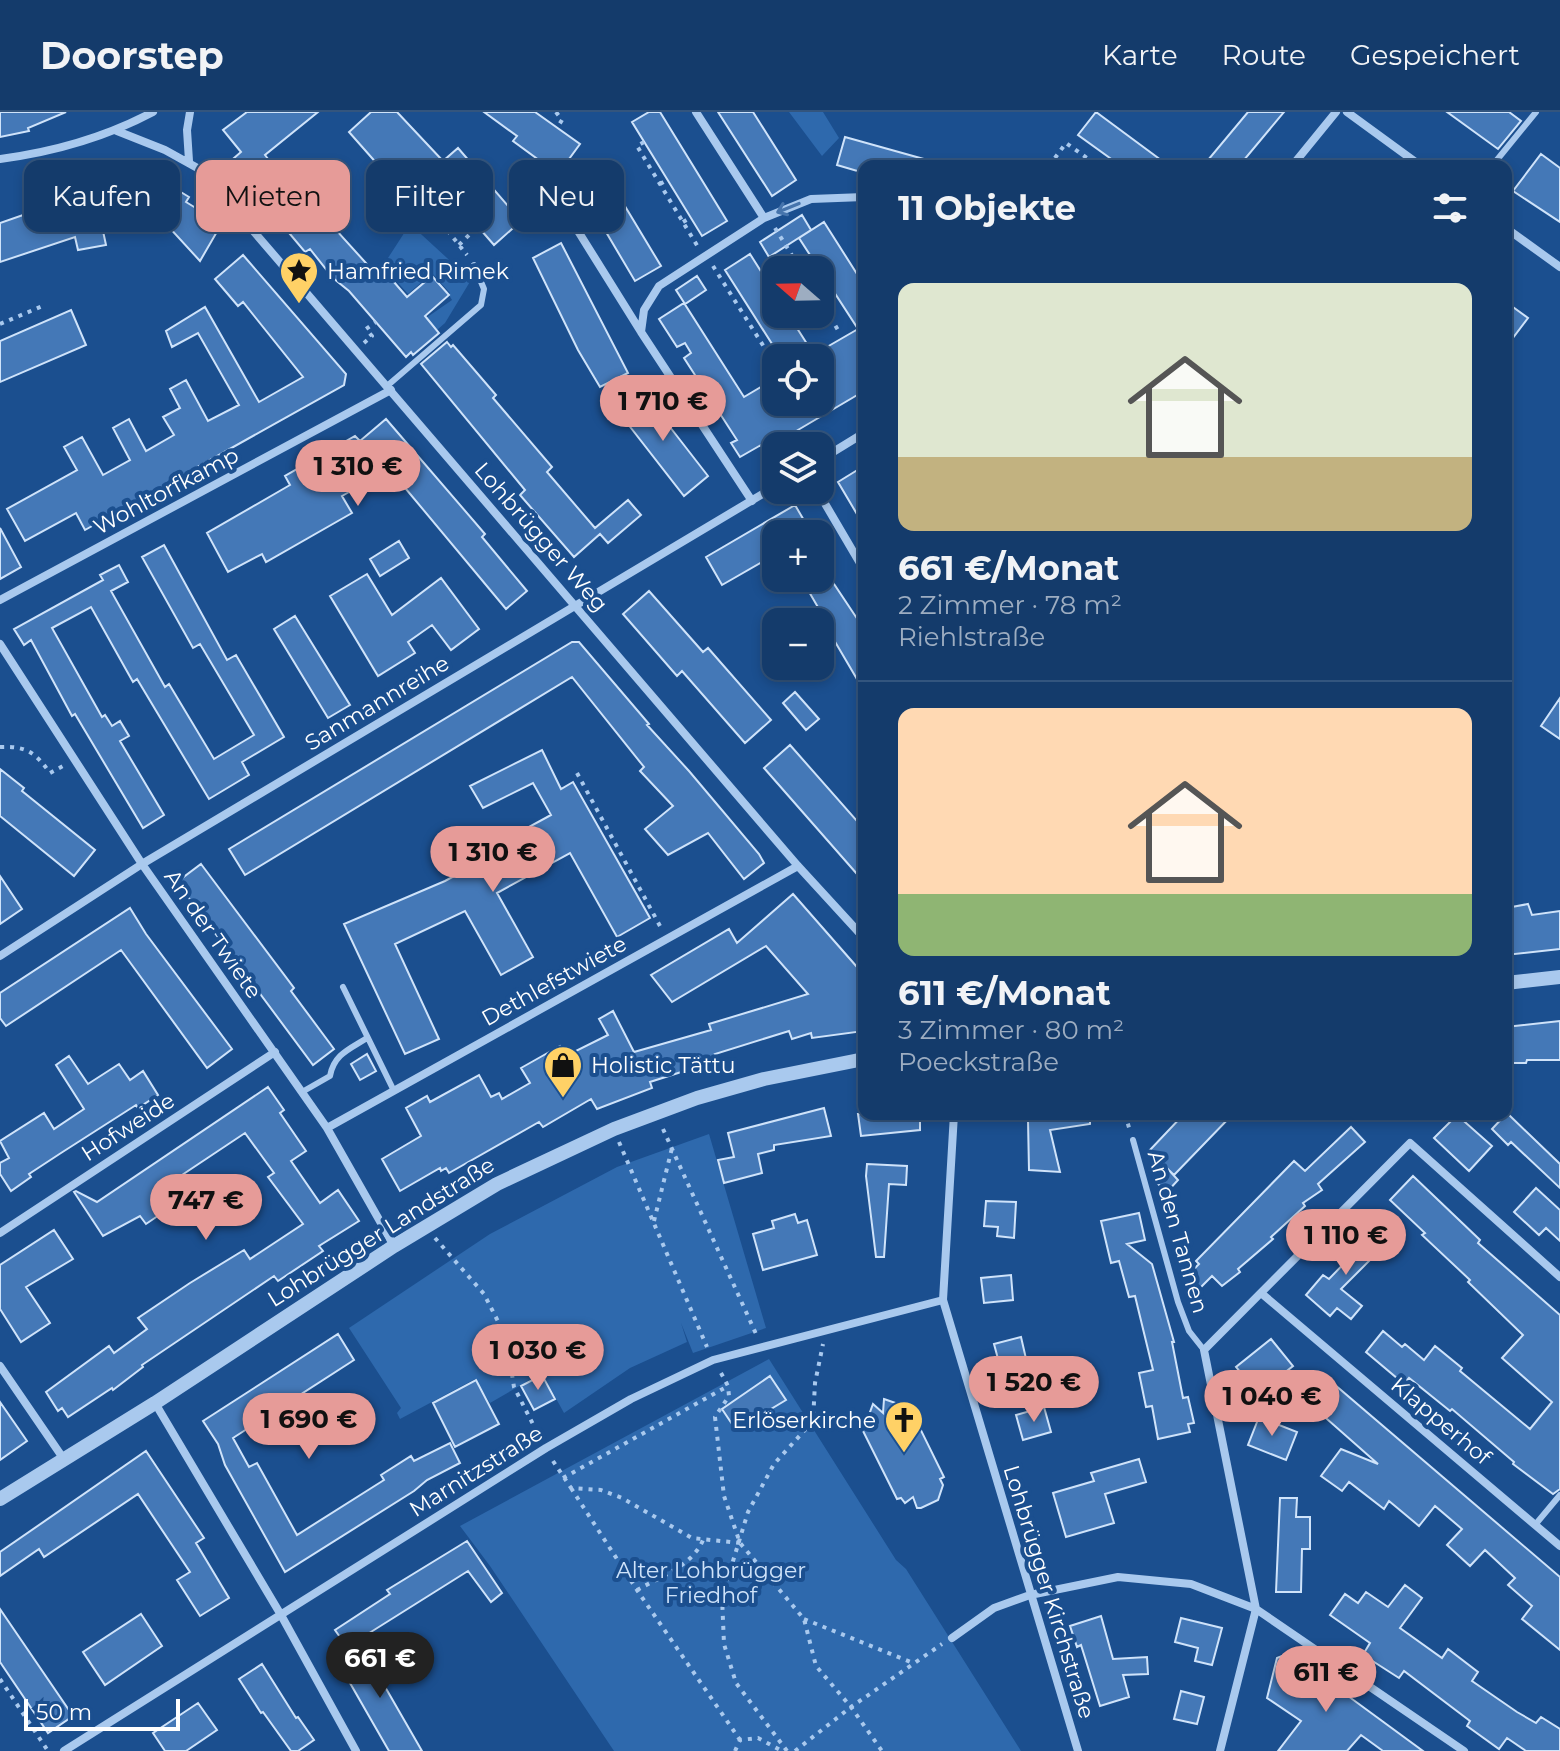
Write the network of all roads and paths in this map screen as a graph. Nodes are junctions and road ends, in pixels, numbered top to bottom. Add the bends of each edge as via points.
1 (153, 112) edge
2 (190, 112) edge
3 (556, 112) edge
4 (696, 112) edge
5 (1336, 112) edge
6 (1347, 112) edge
7 (1536, 112) edge
8 (557, 128) dead end
9 (117, 131) junction
10 (644, 142) dead end
11 (0, 159) edge
12 (1053, 160) edge
13 (1090, 160) edge
14 (1297, 160) edge
15 (1413, 160) edge
16 (1497, 160) edge
17 (189, 161) junction
18 (667, 180) dead end
19 (660, 184) junction
20 (858, 197) edge
21 (766, 217) junction
22 (690, 218) dead end
23 (683, 222) junction
24 (449, 232) edge
25 (472, 232) edge
26 (579, 232) edge
27 (1512, 232) edge
28 (459, 245) junction
29 (706, 256) junction
30 (792, 256) edge
31 (474, 265) joint
32 (1560, 267) edge
33 (45, 305) dead end
34 (376, 322) dead end
35 (834, 323) edge
36 (0, 324) edge
37 (366, 329) junction
38 (838, 330) dead end
39 (641, 332) junction
40 (361, 334) dead end
41 (762, 344) edge
42 (356, 350) junction
43 (389, 388) junction
44 (858, 437) edge
45 (834, 451) edge
46 (762, 495) edge
47 (752, 501) junction
48 (825, 504) edge
49 (858, 560) edge
50 (0, 600) edge
51 (577, 606) junction
52 (0, 644) edge
53 (0, 747) edge
54 (74, 760) junction
55 (577, 773) dead end
56 (142, 864) junction
57 (798, 866) junction
58 (858, 931) edge
59 (667, 938) junction
60 (0, 956) edge
61 (1560, 977) edge
62 (1512, 982) edge
63 (343, 987) dead end
64 (367, 1038) junction
65 (275, 1052) junction
66 (858, 1060) edge
67 (394, 1091) junction
68 (302, 1092) junction
69 (656, 1112) junction
70 (954, 1120) edge
71 (327, 1128) junction
72 (614, 1129) junction
73 (1133, 1140) dead end
74 (672, 1148) junction
75 (653, 1223) junction
76 (426, 1227) junction
77 (0, 1233) edge
78 (394, 1246) junction
79 (1560, 1277) edge
80 (1261, 1293) junction
81 (943, 1300) junction
82 (826, 1330) junction
83 (761, 1346) junction
84 (1204, 1350) junction
85 (713, 1360) junction
86 (0, 1366) edge
87 (728, 1386) junction
88 (155, 1403) junction
89 (546, 1448) junction
90 (63, 1458) junction
91 (563, 1478) junction
92 (571, 1488) junction
93 (1560, 1495) edge
94 (0, 1499) edge
95 (1535, 1525) junction
96 (703, 1539) junction
97 (740, 1543) junction
98 (1560, 1546) edge
99 (637, 1590) junction
100 (1030, 1595) junction
101 (1256, 1609) junction
102 (281, 1615) junction
103 (804, 1619) junction
104 (952, 1638) joint
105 (914, 1663) junction
106 (0, 1679) edge
107 (851, 1707) junction
108 (740, 1740) junction
109 (48, 1751) edge
110 (64, 1751) edge
111 (356, 1751) edge
112 (735, 1751) edge
113 (784, 1751) edge
114 (795, 1751) edge
115 (882, 1751) edge
116 (1078, 1751) edge
117 (1220, 1751) edge
118 (1464, 1751) edge

1 - 9 street
2 - 17 street
3 - 8 path via 562,120
4 - 21 street
5 - 14 street
6 - 15 street
7 - 16 lane
9 - 11 street
9 - 17 street, Lohbrügger Weg
10 - 19 path via 637,146
12 - 13 path via 1066,143
17 - 42 street, Lohbrügger Weg
18 - 19 path
19 - 23 path
20 -> 21 street via 811,199
21 - 29 street
21 - 30 path
22 - 23 path
23 - 29 path
24 - 28 path
25 - 28 path
26 - 39 street
27 - 32 street
28 - 31 path
29 - 39 street via 659,286 644,310
29 - 41 path
31 - 43 lane via 484,289 481,305
33 - 36 path
34 - 37 path
35 - 38 path
37 - 40 path
37 - 42 path via 372,336
39 - 47 street
42 - 43 street, Lohbrügger Weg
43 - 50 street, Wohltorfkamp
43 - 51 street, Lohbrügger Weg
44 - 45 street
46 - 47 street, Sanmannreihe
47 - 51 street, Sanmannreihe
48 - 49 street
51 - 56 street, Sanmannreihe
51 - 57 street, Lohbrügger Weg
52 - 54 street, An der Twiete
53 - 54 path via 18,746 38,756 50,773
54 - 56 street, An der Twiete
55 - 59 path
56 - 60 street, Sanmannreihe
56 - 65 street, An der Twiete
57 - 58 street, Lohbrügger Weg
57 - 59 street, Dethlefstwiete
59 - 67 street, Dethlefstwiete
61 - 62 street
63 - 64 lane
64 - 67 lane
64 - 68 lane via 338,1056 330,1076
65 - 68 street, An der Twiete
65 - 77 street, Hofweide
66 - 69 street, Lohbrügger Landstraße via 764,1079
67 - 71 street, Dethlefstwiete
68 - 71 street, An der Twiete
69 - 72 street, Lohbrügger Landstraße
69 - 74 path
70 - 81 street, Lohbrügger Kirchstraße
71 - 78 street, An der Twiete
72 - 75 path
72 - 76 street, Lohbrügger Landstraße via 497,1184
73 - 84 lane, An den Tannen via 1178,1302 1189,1331
74 - 75 path
74 - 83 path
75 - 85 path
76 - 78 street, Lohbrügger Landstraße
76 - 89 path via 484,1294 506,1337 514,1387
78 - 88 street, Lohbrügger Landstraße
79 - 80 street via 1410,1143
80 - 84 street
80 - 95 street, Klapperhof
81 - 82 street, Marnitzstraße
81 - 100 street, Lohbrügger Kirchstraße
82 - 83 street, Marnitzstraße
82 - 97 path via 813,1421 774,1464 748,1512
83 - 85 street, Marnitzstraße
84 - 101 street, An den Tannen
85 - 87 path
85 - 89 street, Marnitzstraße
86 - 90 street
87 - 91 path
87 - 97 path via 729,1396 715,1417 724,1496
88 - 90 street, Lohbrügger Landstraße
88 - 102 street
89 - 91 path
89 - 102 street, Marnitzstraße
90 - 94 street, Lohbrügger Landstraße
91 - 92 path
92 - 96 path via 622,1498 692,1538
92 - 99 path
93 - 95 lane
95 - 98 street, Klapperhof
96 - 97 path
96 - 99 path via 697,1553
97 - 103 path
97 - 113 path via 722,1597 724,1644 736,1683
99 - 108 path
100 - 101 street via 1118,1577 1191,1584
100 - 104 street via 994,1608
100 - 116 street, Lohbrügger Kirchstraße
101 - 117 street, An den Tannen
101 - 118 street
102 - 110 street, Marnitzstraße
102 - 111 street
103 - 105 path
103 - 107 path via 816,1666
104 - 105 path
105 - 107 path
106 - 109 path
107 - 114 path
107 - 115 path
108 - 112 path
108 - 113 path via 758,1738

